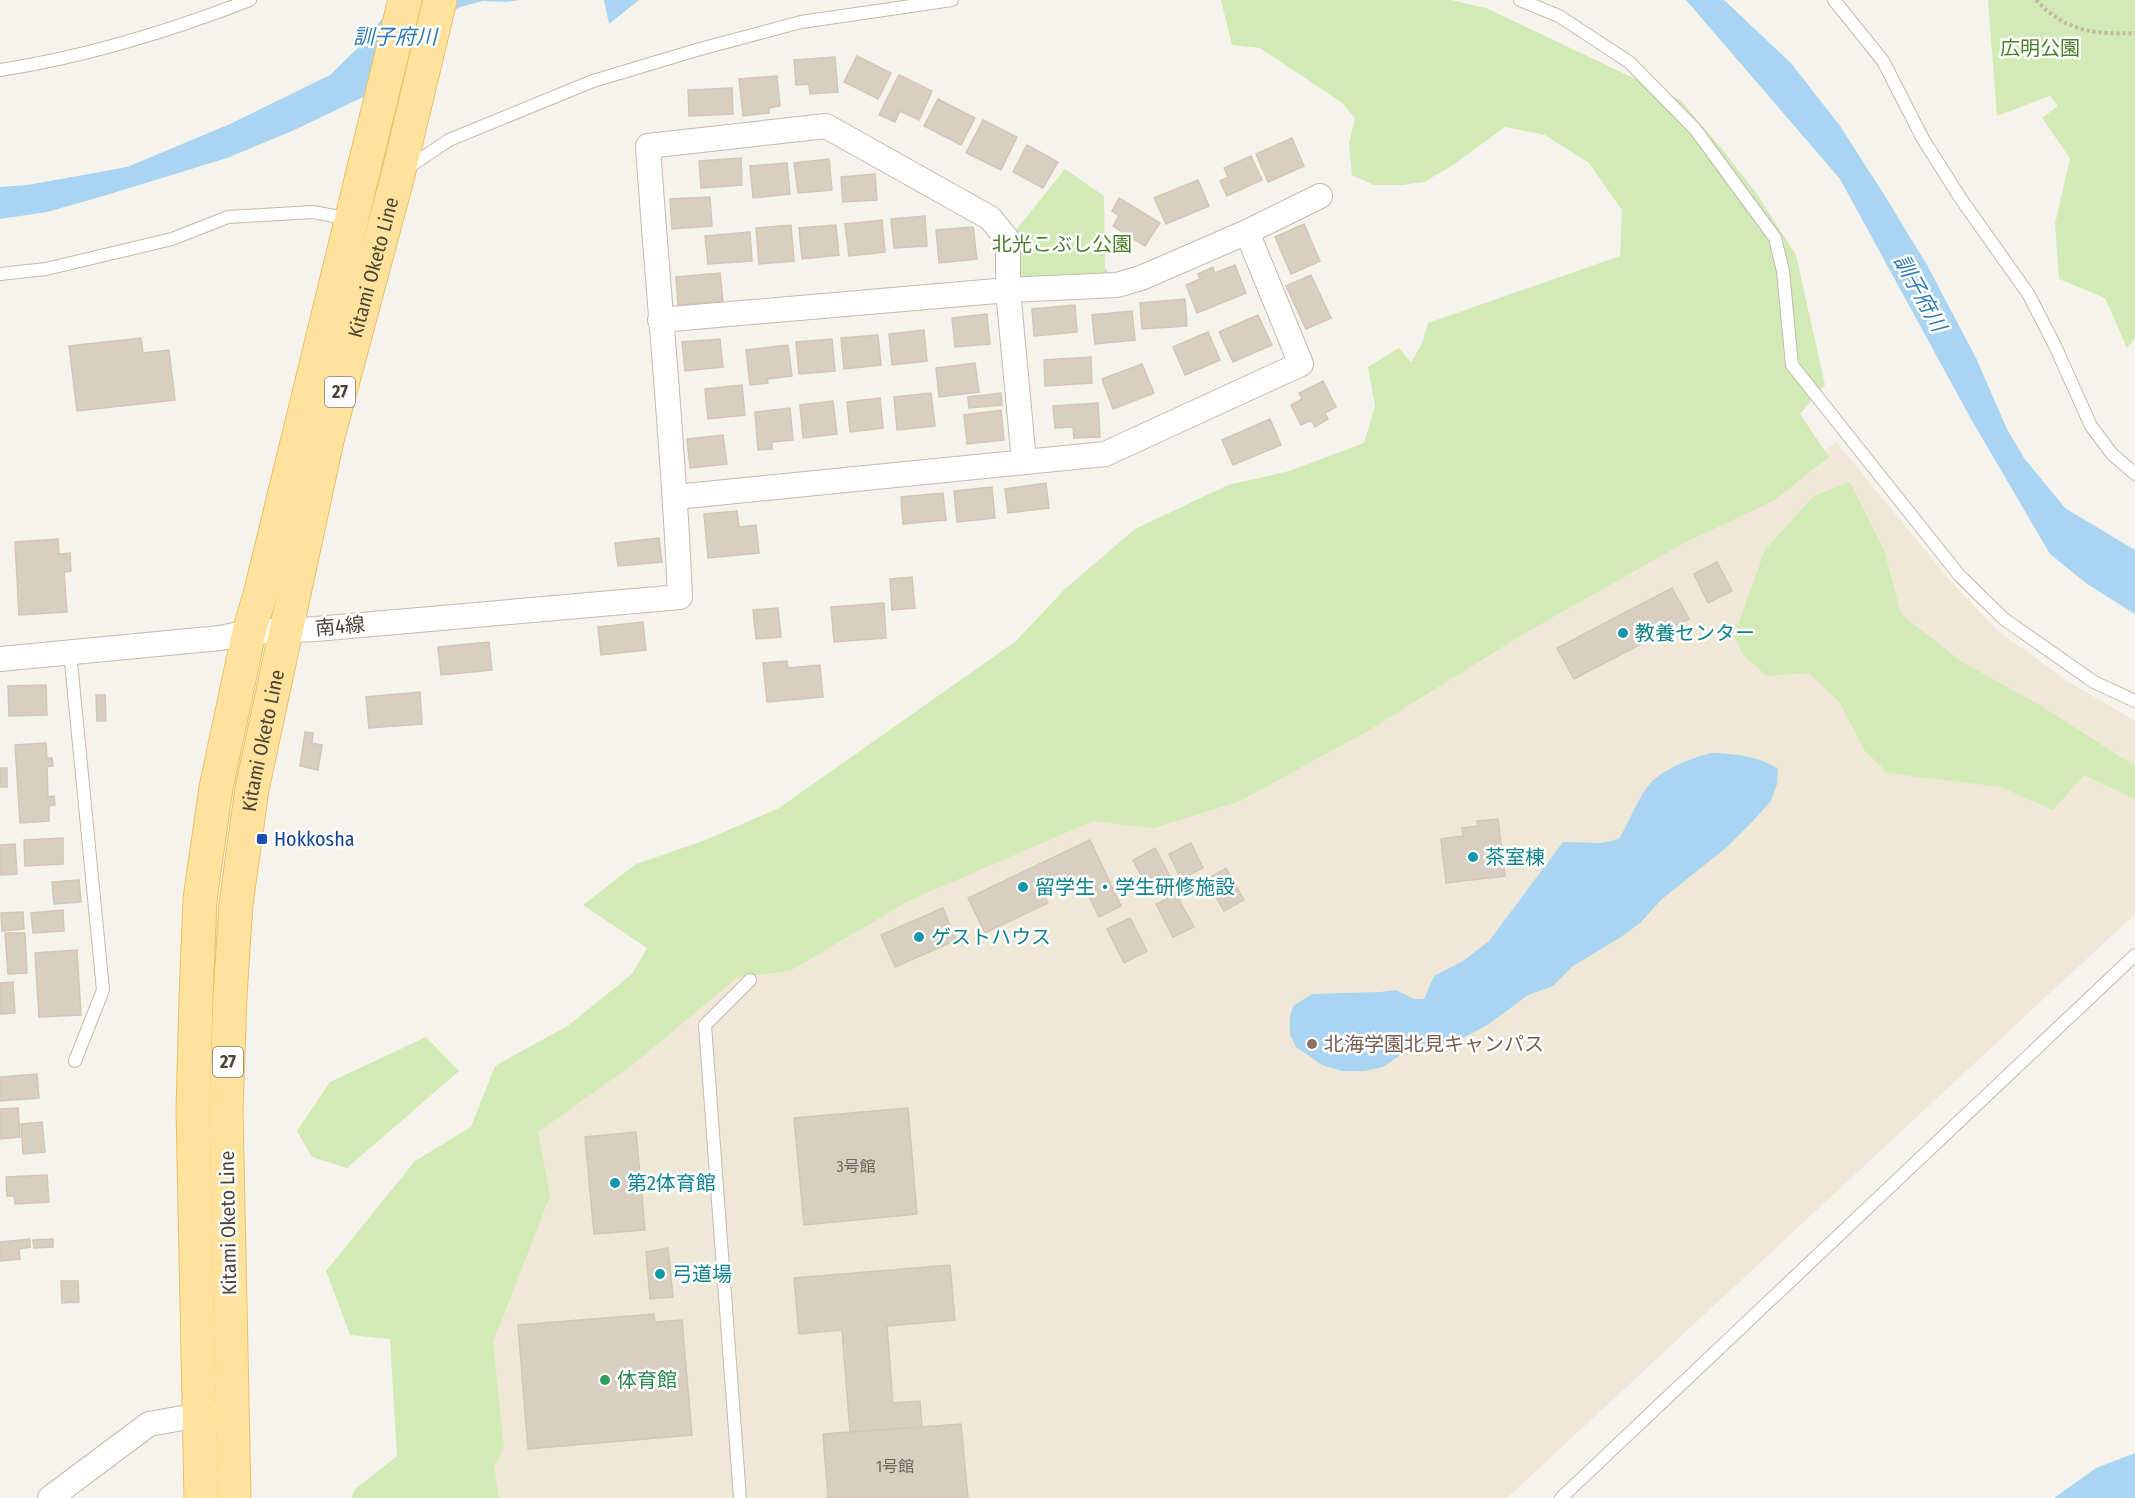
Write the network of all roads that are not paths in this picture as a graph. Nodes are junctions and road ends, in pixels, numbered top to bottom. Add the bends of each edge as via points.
1 (250, 0) edge
2 (405, 0) edge
3 (440, 0) edge
4 (952, 0) edge
5 (1520, 0) edge
6 (1834, 0) edge
7 (0, 70) edge
8 (400, 165) junction
9 (1320, 196) dead end
10 (351, 219) junction
11 (1247, 232) junction
12 (0, 274) edge
13 (1008, 290) junction
14 (660, 320) junction
15 (1024, 462) junction
16 (2135, 474) edge
17 (676, 497) junction
18 (285, 631) junction
19 (249, 632) junction
20 (70, 652) junction
21 (0, 658) edge
22 (2135, 701) edge
23 (2135, 955) edge
24 (750, 980) dead end
25 (75, 1061) dead end
26 (199, 1415) junction
27 (232, 1416) junction
28 (50, 1498) edge
29 (201, 1498) edge
30 (234, 1498) edge
31 (740, 1498) edge
32 (1561, 1498) edge

1 - 7 lane via 186,25 80,54
2 - 10 main road, Kitami Oketo Line / 27
3 - 8 main road, Kitami Oketo Line / 27
4 - 8 lane via 801,22 700,49 593,81 449,140
5 - 22 lane via 1559,16 1629,62 1695,129 1775,238 1783,271 1792,365 1959,575 2004,619 2094,682
6 - 16 lane via 1883,61 1929,149 2029,295 2091,426 2112,454
8 - 18 main road, Kitami Oketo Line / 27 via 327,440
9 - 11 street
10 - 12 lane via 313,212 228,217 172,239 46,268
10 - 19 main road, Kitami Oketo Line / 27
11 - 13 street via 1117,285
11 - 15 street via 1301,364 1105,454
13 - 14 street
13 - 14 street via 1008,240 990,218 826,126 648,146
13 - 15 street
14 - 17 street
15 - 17 street
17 - 18 street, 南4線 via 680,597
18 - 19 street, 南4線
18 - 27 main road, Kitami Oketo Line / 27 via 252,789 236,904 226,1110
19 - 20 street, 南4線
19 - 26 main road, Kitami Oketo Line / 27 via 216,788 200,899 193,1110
20 - 21 street, 南4線
20 - 25 lane via 103,990
23 - 32 lane
24 - 31 lane via 705,1025
26 - 27 street
26 - 28 street via 149,1424
26 - 29 main road, Kitami Oketo Line / 27
27 - 30 main road, Kitami Oketo Line / 27

